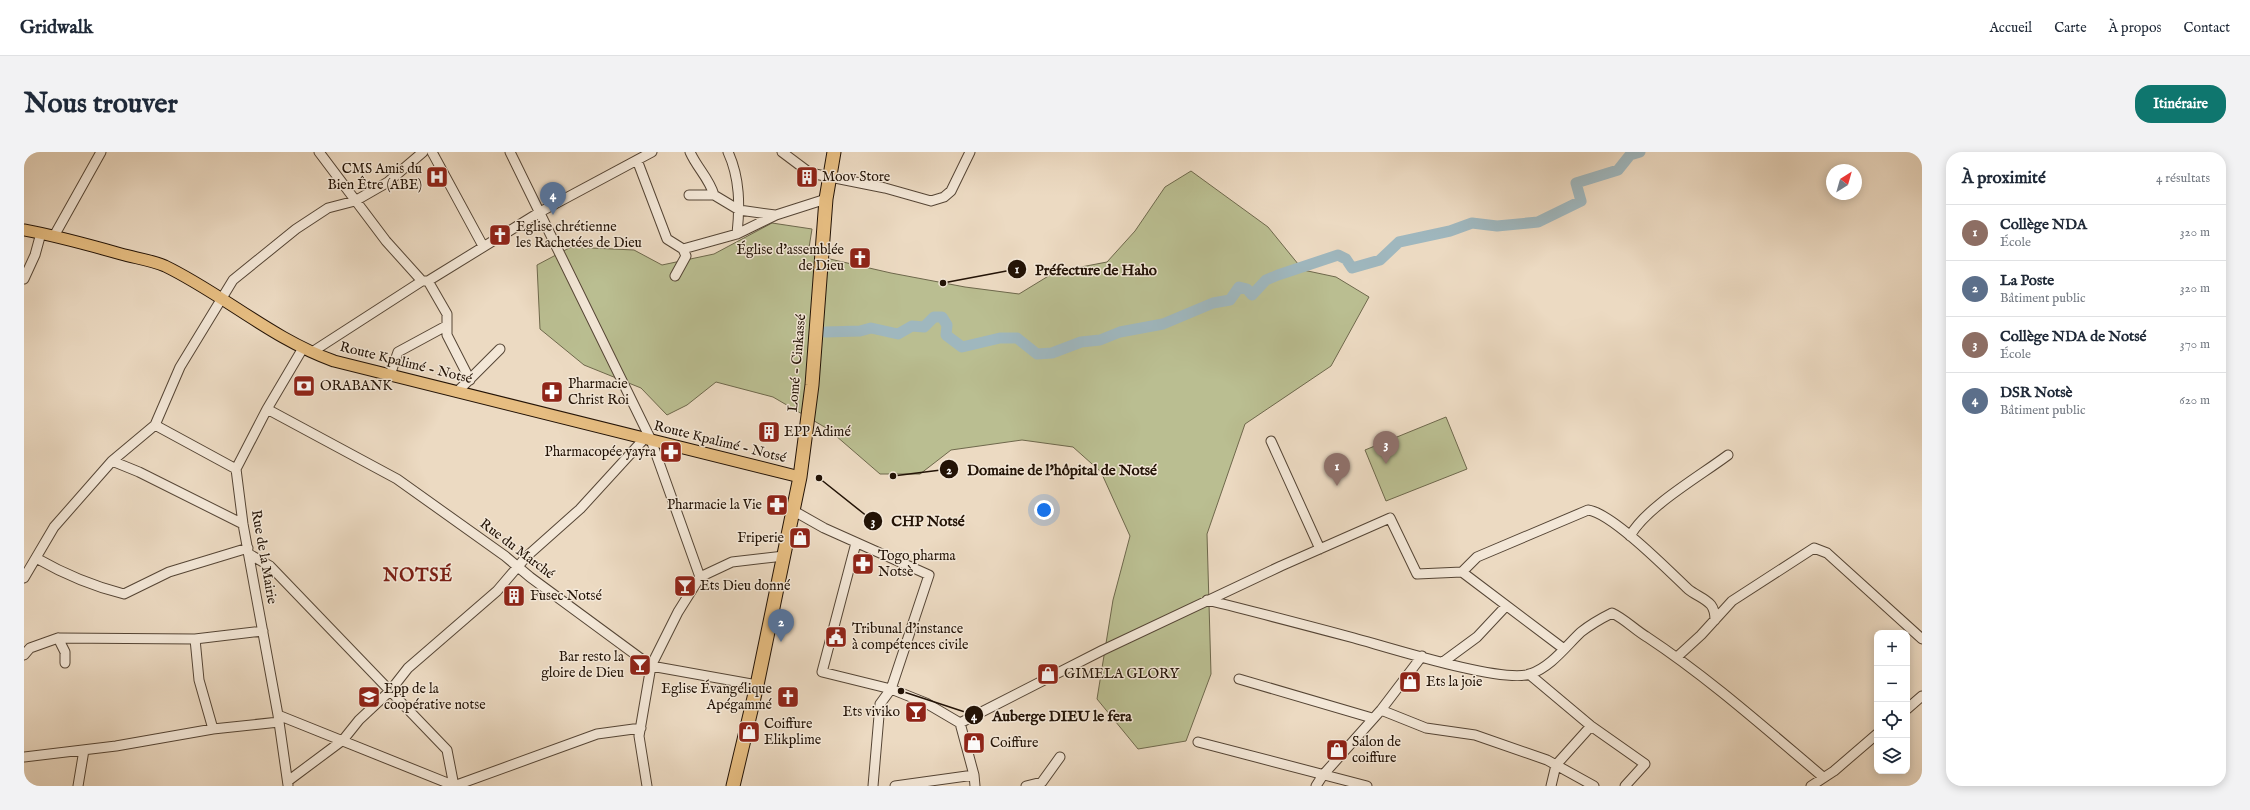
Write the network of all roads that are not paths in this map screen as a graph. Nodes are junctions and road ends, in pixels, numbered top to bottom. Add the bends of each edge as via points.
1 (101, 152) edge
2 (319, 152) edge
3 (423, 152) edge
4 (432, 152) edge
5 (510, 152) edge
6 (652, 152) edge
7 (690, 152) edge
8 (782, 152) edge
9 (834, 152) edge
10 (970, 152) edge
11 (730, 153) edge
12 (637, 160) junction
13 (828, 176) junction
14 (689, 194) dead end
15 (714, 195) junction
16 (826, 199) junction
17 (355, 200) junction
18 (739, 210) junction
19 (540, 212) junction
20 (776, 215) junction
21 (24, 230) edge
22 (41, 233) junction
23 (737, 234) junction
24 (54, 236) junction
25 (483, 246) junction
26 (683, 249) junction
27 (675, 276) dead end
28 (24, 279) edge
29 (425, 281) junction
30 (221, 299) junction
31 (446, 326) junction
32 (500, 349) dead end
33 (307, 350) junction
34 (390, 375) junction
35 (470, 380) junction
36 (457, 392) junction
37 (267, 409) junction
38 (155, 425) junction
39 (647, 440) junction
40 (1271, 441) dead end
41 (1728, 455) dead end
42 (112, 461) junction
43 (236, 469) junction
44 (800, 477) junction
45 (794, 512) junction
46 (243, 524) junction
47 (1630, 536) junction
48 (856, 543) junction
49 (1320, 549) junction
50 (249, 551) junction
51 (784, 556) junction
52 (36, 558) junction
53 (518, 566) junction
54 (1462, 572) junction
55 (700, 577) junction
56 (24, 578) edge
57 (1207, 600) junction
58 (1506, 606) junction
59 (1715, 620) junction
60 (263, 631) junction
61 (58, 638) junction
62 (1922, 638) edge
63 (195, 639) junction
64 (1564, 649) junction
65 (24, 655) edge
66 (1422, 656) junction
67 (1677, 657) junction
68 (1443, 662) junction
69 (65, 663) dead end
70 (650, 666) junction
71 (1529, 674) junction
72 (1239, 679) dead end
73 (757, 684) junction
74 (891, 689) junction
75 (390, 691) junction
76 (1922, 696) edge
77 (1910, 706) edge
78 (1380, 710) junction
79 (1372, 718) junction
80 (279, 719) junction
81 (960, 724) junction
82 (1592, 726) junction
83 (641, 728) junction
84 (212, 729) junction
85 (1874, 737) edge
86 (343, 740) junction
87 (1198, 742) dead end
88 (84, 750) junction
89 (24, 757) edge
90 (1060, 757) dead end
91 (1556, 764) junction
92 (974, 775) junction
93 (1323, 775) junction
94 (1823, 776) junction
95 (288, 784) edge
96 (645, 785) edge
97 (78, 786) edge
98 (455, 786) edge
99 (733, 786) edge
100 (874, 786) edge
101 (894, 786) edge
102 (975, 786) edge
103 (1026, 786) edge
104 (1316, 786) edge
105 (1367, 786) edge
106 (1551, 786) edge
107 (1594, 786) edge
108 (1625, 786) edge
109 (1810, 786) edge

1 - 24 street
2 - 17 street
3 - 17 street via 388,182
4 - 25 street
5 - 19 street
6 - 12 street
7 - 15 street via 694,162 711,184
8 - 13 street via 810,173
9 - 13 highway, Lomé - Cinkassé
10 - 13 street via 951,192 931,201
11 - 18 street via 736,174
12 - 19 street
12 - 26 street via 667,239
13 - 16 highway, Lomé - Cinkassé
14 - 15 street
15 - 18 street
16 - 20 street
16 - 44 highway, Lomé - Cinkassé via 812,384
17 - 29 street via 386,241
17 - 30 street via 328,208 296,229 233,280
18 - 20 street
18 - 23 street
19 - 25 street
19 - 39 street
20 - 23 street
21 - 22 main road, Route Kpalimé - Notsé
22 - 24 main road, Route Kpalimé - Notsé
22 - 28 street
23 - 26 street
24 - 30 main road, Route Kpalimé - Notsé via 164,266
25 - 29 street
26 - 27 street via 686,256
29 - 31 street via 447,314
29 - 33 street
30 - 33 main road, Route Kpalimé - Notsé
30 - 38 street via 180,367
31 - 34 street via 398,352
31 - 35 street via 447,335
32 - 35 street
33 - 34 main road, Route Kpalimé - Notsé via 347,365
33 - 37 street
34 - 36 main road, Route Kpalimé - Notsé
35 - 36 street
36 - 39 main road, Route Kpalimé - Notsé
37 - 43 street
37 - 53 street, Rue du Marché via 397,479
38 - 42 street
38 - 43 street
39 - 44 main road, Route Kpalimé - Notsé
39 - 53 street via 580,509
39 - 55 street
40 - 49 street
41 - 47 street via 1664,501 1640,521
42 - 46 street
42 - 52 street via 54,527
43 - 46 street, Rue de la Mairie
44 - 45 highway, Lomé - Cinkassé
45 - 48 street
45 - 51 highway, Lomé - Cinkassé
46 - 50 street, Rue de la Mairie
47 - 54 street via 1596,511 1588,510 1477,557
47 - 59 street via 1688,589 1711,605 1715,612
48 - 74 street via 929,575
48 - 74 street via 822,672
49 - 54 street via 1390,518 1417,574
49 - 57 street
50 - 52 street via 169,572 124,594 96,587
50 - 60 street, Rue de la Mairie
50 - 75 street via 270,566
51 - 55 street via 732,562
51 - 73 highway, Lomé - Cinkassé
52 - 56 street
53 - 70 street, Rue du Marché
53 - 75 street via 497,591 408,668
54 - 58 street
55 - 70 street via 678,612
57 - 66 street
57 - 81 street
58 - 64 street
58 - 68 street via 1477,637
59 - 62 street via 1744,592 1807,551 1816,548 1827,553
59 - 67 street
60 - 63 street
60 - 80 street, Rue de la Mairie
61 - 63 street
61 - 65 street via 30,648
61 - 69 street via 65,652
63 - 84 street via 199,680
64 - 67 street via 1582,632 1612,613
64 - 71 street via 1539,670
66 - 68 street
66 - 78 street
67 - 94 street
68 - 71 street via 1510,676
70 - 73 street, Rue du Marché
70 - 83 street
71 - 82 street
72 - 79 street
73 - 99 highway, Lomé - Cinkassé
74 - 81 street via 926,703
74 - 100 street via 880,704
75 - 86 street via 359,720
75 - 98 street via 447,750
76 - 77 street
78 - 79 street
78 - 91 street via 1426,728 1475,735
79 - 93 street
80 - 84 street
80 - 86 street
80 - 95 street, Rue de la Mairie
81 - 92 street
82 - 91 street
82 - 108 street via 1644,764
83 - 96 street via 639,736
83 - 98 street via 597,734
84 - 88 street
85 - 94 street via 1834,771
86 - 95 street
86 - 98 street
87 - 93 street
88 - 89 street
88 - 97 street
90 - 103 street via 1042,782
91 - 106 street
91 - 107 street
92 - 101 street
92 - 102 street
93 - 104 street
93 - 105 street
94 - 109 street

